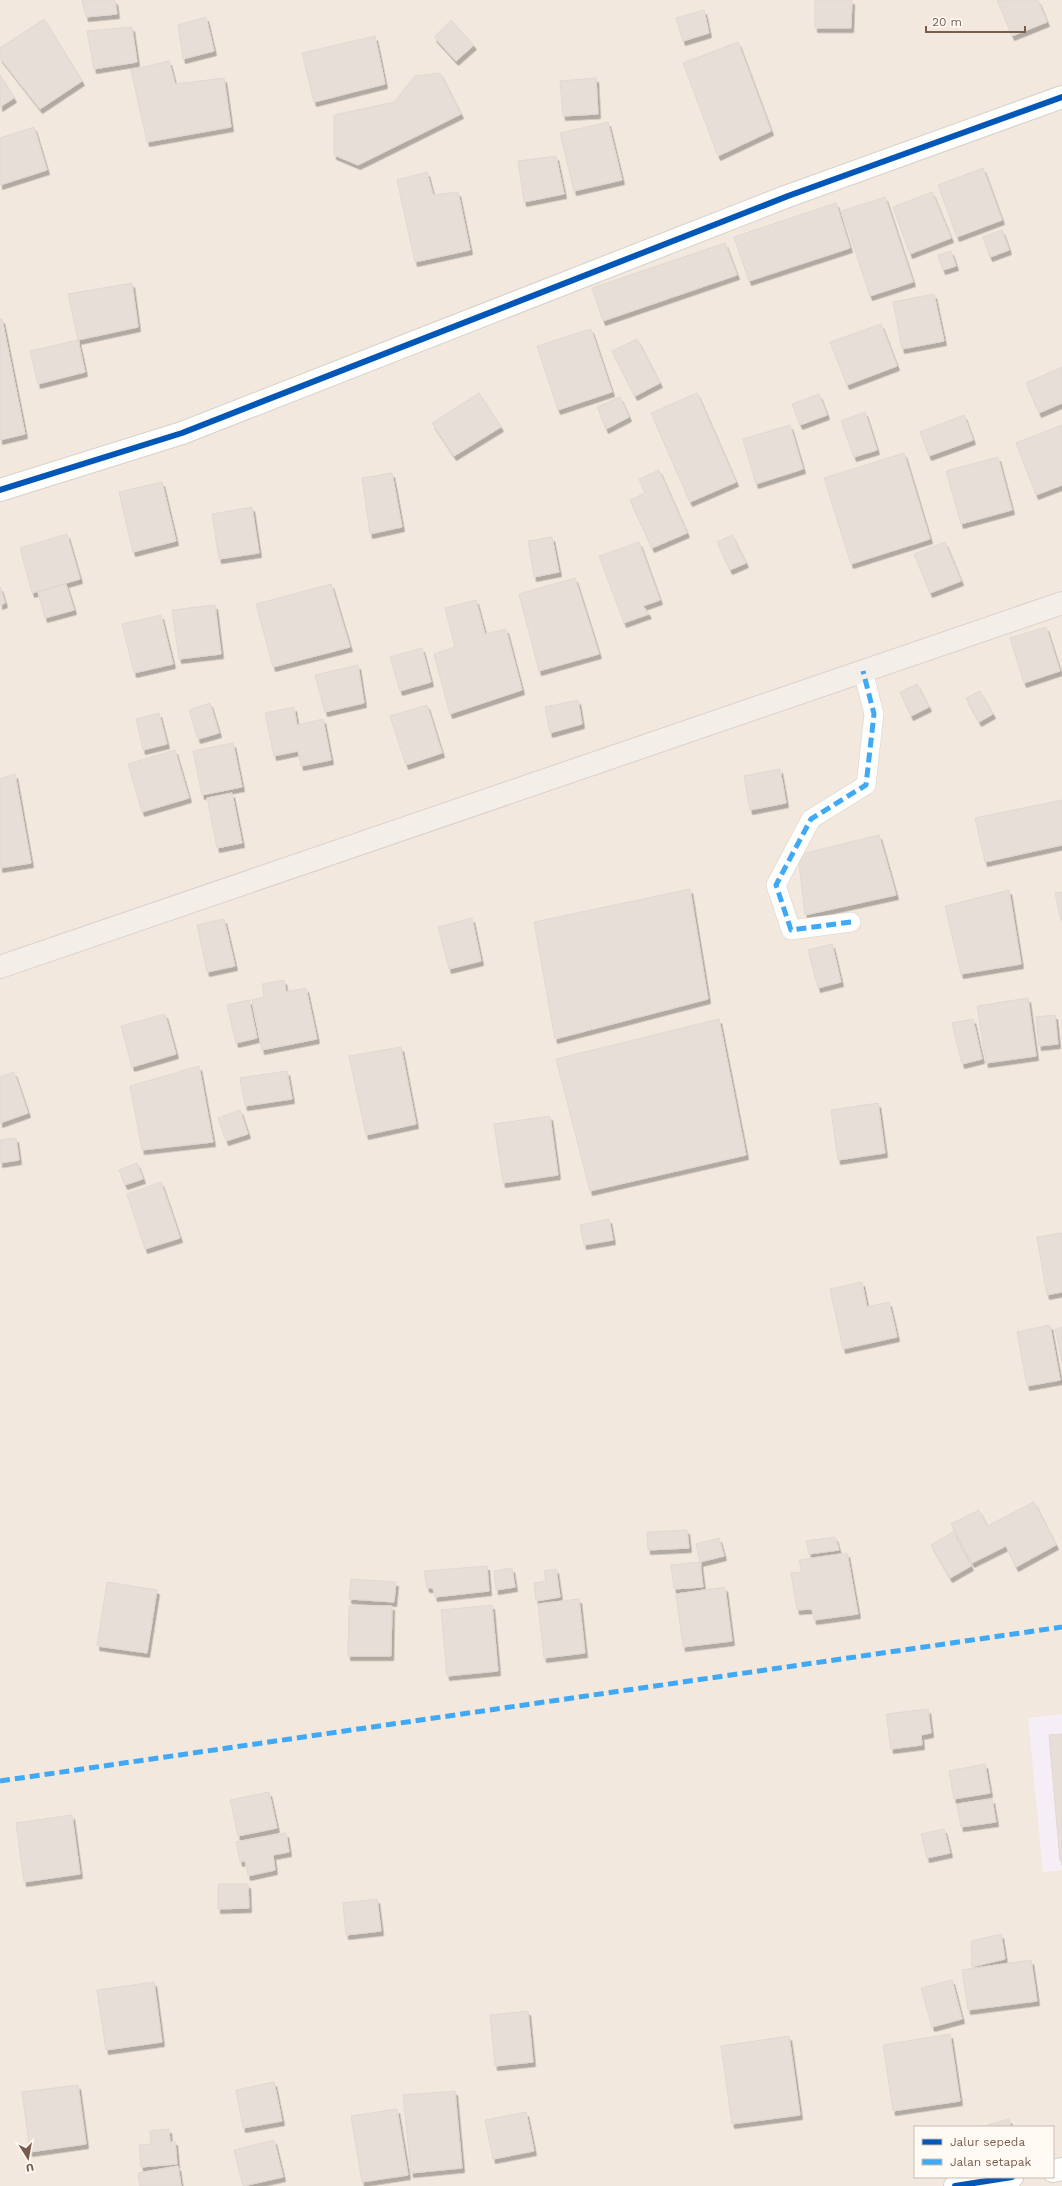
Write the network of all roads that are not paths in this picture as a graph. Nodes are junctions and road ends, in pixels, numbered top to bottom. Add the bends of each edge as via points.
1 (1062, 97) edge
2 (0, 490) edge
3 (1062, 603) edge
4 (863, 671) junction
5 (852, 922) dead end
6 (0, 967) edge
7 (1006, 2178) edge
8 (955, 2186) edge

1 - 2 street via 788,196 182,433
3 - 4 main road
4 - 5 street via 874,714 866,785 812,820 776,885 791,930
4 - 6 main road
7 - 8 street

